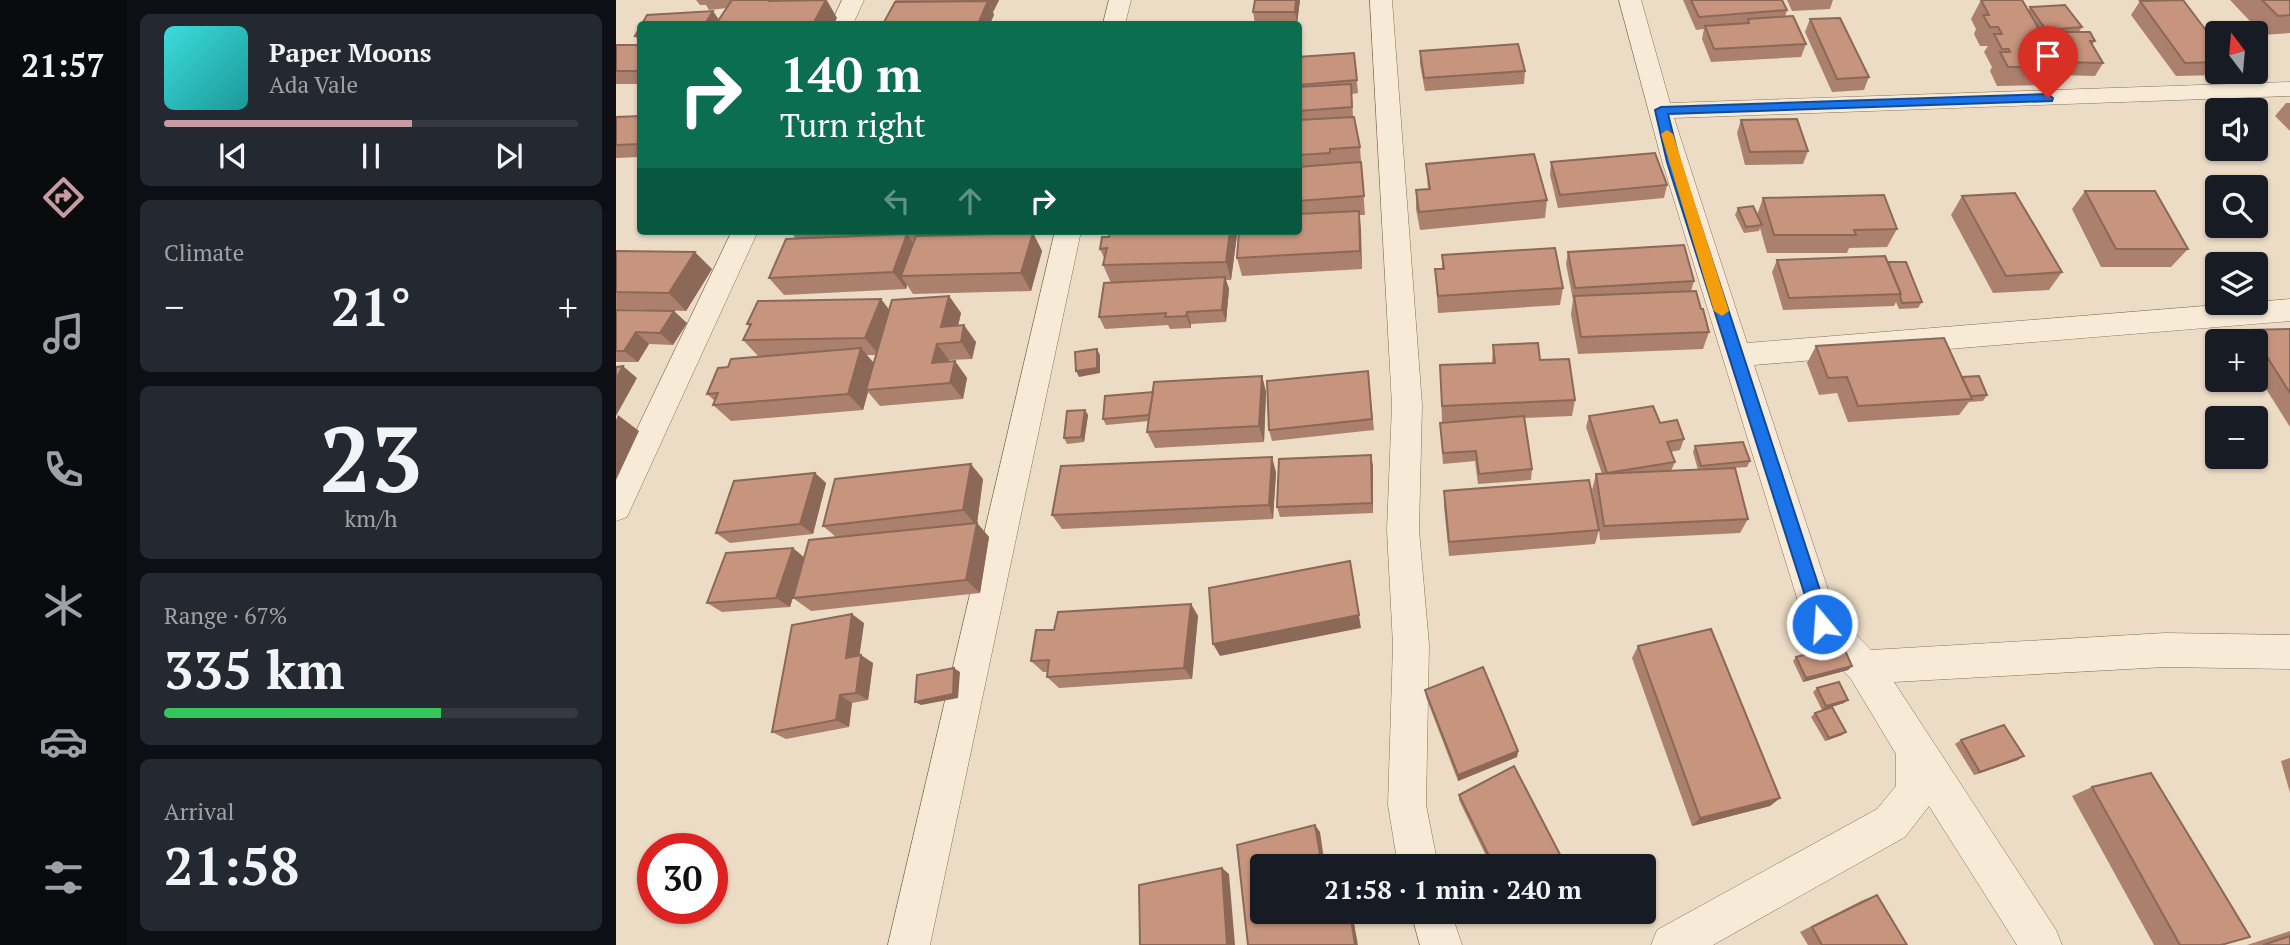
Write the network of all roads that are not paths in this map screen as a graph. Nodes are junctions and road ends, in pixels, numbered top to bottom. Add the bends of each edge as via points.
1 (853, 0) edge
2 (1120, 0) edge
3 (1381, 0) edge
4 (1630, 0) edge
5 (843, 21) edge
6 (1115, 21) edge
7 (2290, 89) edge
8 (1661, 110) junction
9 (743, 235) edge
10 (1067, 235) edge
11 (2290, 310) edge
12 (1736, 355) junction
13 (616, 507) edge
14 (2290, 652) edge
15 (1864, 667) junction
16 (1915, 750) junction
17 (1416, 854) edge
18 (1435, 924) edge
19 (909, 945) edge
20 (1441, 945) edge
21 (1672, 945) edge
22 (2040, 945) edge

1 - 5 street
2 - 6 street
3 - 17 street via 1407,405 1403,530 1411,645 1406,805
4 - 8 street
7 - 8 street
8 - 12 street
9 - 13 street
10 - 19 street
11 - 12 street
12 - 15 street via 1822,624
14 - 15 street via 2165,650
15 - 16 street
16 - 21 street via 1915,793 1891,823
16 - 22 street
18 - 20 street

